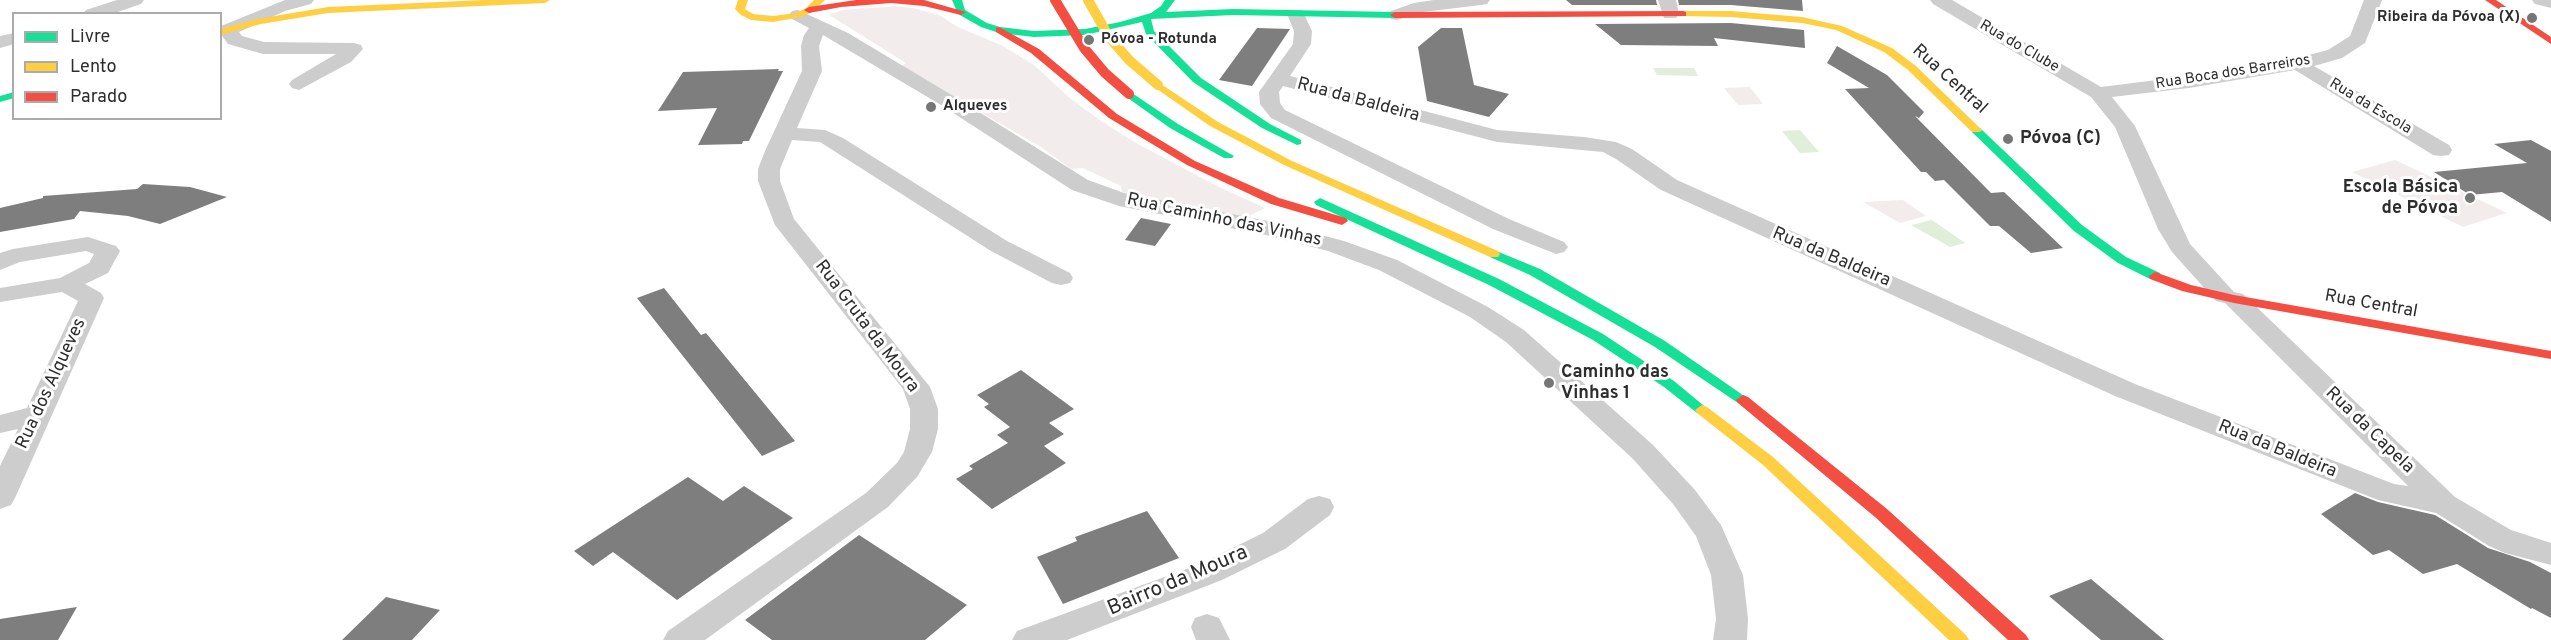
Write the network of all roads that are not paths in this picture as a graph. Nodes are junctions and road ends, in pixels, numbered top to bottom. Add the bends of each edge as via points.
1 (135, 0) edge
2 (305, 0) edge
3 (545, 0) edge
4 (743, 0) edge
5 (820, 0) edge
6 (1055, 0) edge
7 (1088, 0) edge
8 (1170, 0) edge
9 (1196, 0) edge
10 (1481, 0) edge
11 (1939, 0) edge
12 (2373, 0) edge
13 (2490, 0) edge
14 (2541, 0) edge
15 (2551, 3) edge
16 (959, 6) edge
17 (1668, 7) edge
18 (98, 12) edge
19 (1233, 12) junction
20 (1203, 13) junction
21 (1296, 14) junction
22 (1397, 15) junction
23 (1150, 16) junction
24 (809, 17) junction
25 (999, 30) junction
26 (224, 31) edge
27 (2551, 41) edge
28 (1160, 45) junction
29 (2298, 64) junction
30 (1278, 79) junction
31 (299, 84) dead end
32 (2098, 93) junction
33 (784, 133) junction
34 (1306, 147) dead end
35 (2441, 150) dead end
36 (1236, 160) dead end
37 (1310, 197) dead end
38 (1407, 200) dead end
39 (1397, 237) junction
40 (1474, 245) junction
41 (1556, 247) dead end
42 (0, 263) edge
43 (1061, 278) dead end
44 (66, 284) junction
45 (0, 295) edge
46 (2229, 297) junction
47 (2551, 355) edge
48 (38, 416) junction
49 (0, 424) edge
50 (0, 498) edge
51 (2444, 504) junction
52 (1319, 507) dead end
53 (2516, 545) junction
54 (2551, 554) edge
55 (2551, 565) edge
56 (680, 640) edge
57 (1029, 640) edge
58 (1730, 640) edge
59 (1960, 640) edge
60 (2020, 640) edge

1 - 18 street
2 - 26 street via 267,11
3 - 26 main road via 328,10
4 - 24 main road via 740,9 751,17
5 - 24 main road
6 - 36 main road, bridge via 1084,48 1105,73 1174,126
7 - 40 main road, bridge via 1109,37 1129,60 1214,124 1288,163
8 - 23 main road
9 - 19 main road, Rua Central
10 - 22 street via 1420,7
11 - 32 street, Rua do Clube
12 - 29 street, Rua Boca dos Barreiros via 2358,39 2336,54
13 - 27 main road
14 - 15 street
16 - 24 main road via 891,0 841,4
16 - 25 main road via 970,19
17 - 22 main road, Rua Central
17 - 46 main road, Rua Central via 1802,20 1865,38 1912,68 2099,245 2152,275
19 - 20 main road, Rua Central
19 - 21 main road, Rua Central
20 - 23 main road, Rua Central
20 - 28 main road via 1165,31
21 - 22 main road, Rua Central
21 - 30 street, Rua da Baldeira via 1303,31 1302,44
23 - 25 main road, Rua Central via 1074,33
23 - 28 main road via 1149,32
24 - 33 street, Rua Gruta da Moura via 812,71
24 - 58 street, Rua Caminho das Vinhas via 1080,185 1119,199 1268,228 1336,246 1388,265 1479,312 1515,336 1643,452 1710,533 1727,575
25 - 39 main road via 1035,51 1113,116 1191,163 1275,201
26 - 31 street via 236,40 263,48 353,49
28 - 34 main road via 1197,80 1266,126
29 - 32 street, Rua Boca dos Barreiros
29 - 35 street, Rua da Escola
30 - 41 street via 1269,92 1270,104 1278,114
30 - 51 street, Rua da Baldeira via 1497,136 1608,147 1679,190 2125,390 2379,490
32 - 46 street, Rua da Capela via 2125,126 2180,247
33 - 43 street via 825,136 999,246
33 - 56 street, Rua Gruta da Moura via 769,181 783,220 912,381 924,409 924,429 918,452 907,470 877,500
37 - 39 main road
38 - 40 main road
39 - 59 main road via 1598,337 1670,384 1768,461
40 - 60 main road via 1534,272 1660,344 1752,406 1881,513
42 - 44 street via 14,256 88,244 108,251 99,268
44 - 45 street
44 - 48 street, Rua dos Alqueves via 92,298
46 - 47 main road, Rua Central
46 - 51 street, Rua da Capela
48 - 49 street
48 - 50 street, Rua dos Alqueves
51 - 53 street, Rua da Capela
52 - 57 street, Bairro da Moura via 1274,541 1211,572
53 - 54 street, Rua da Capela
53 - 55 street, Rua da Capela

